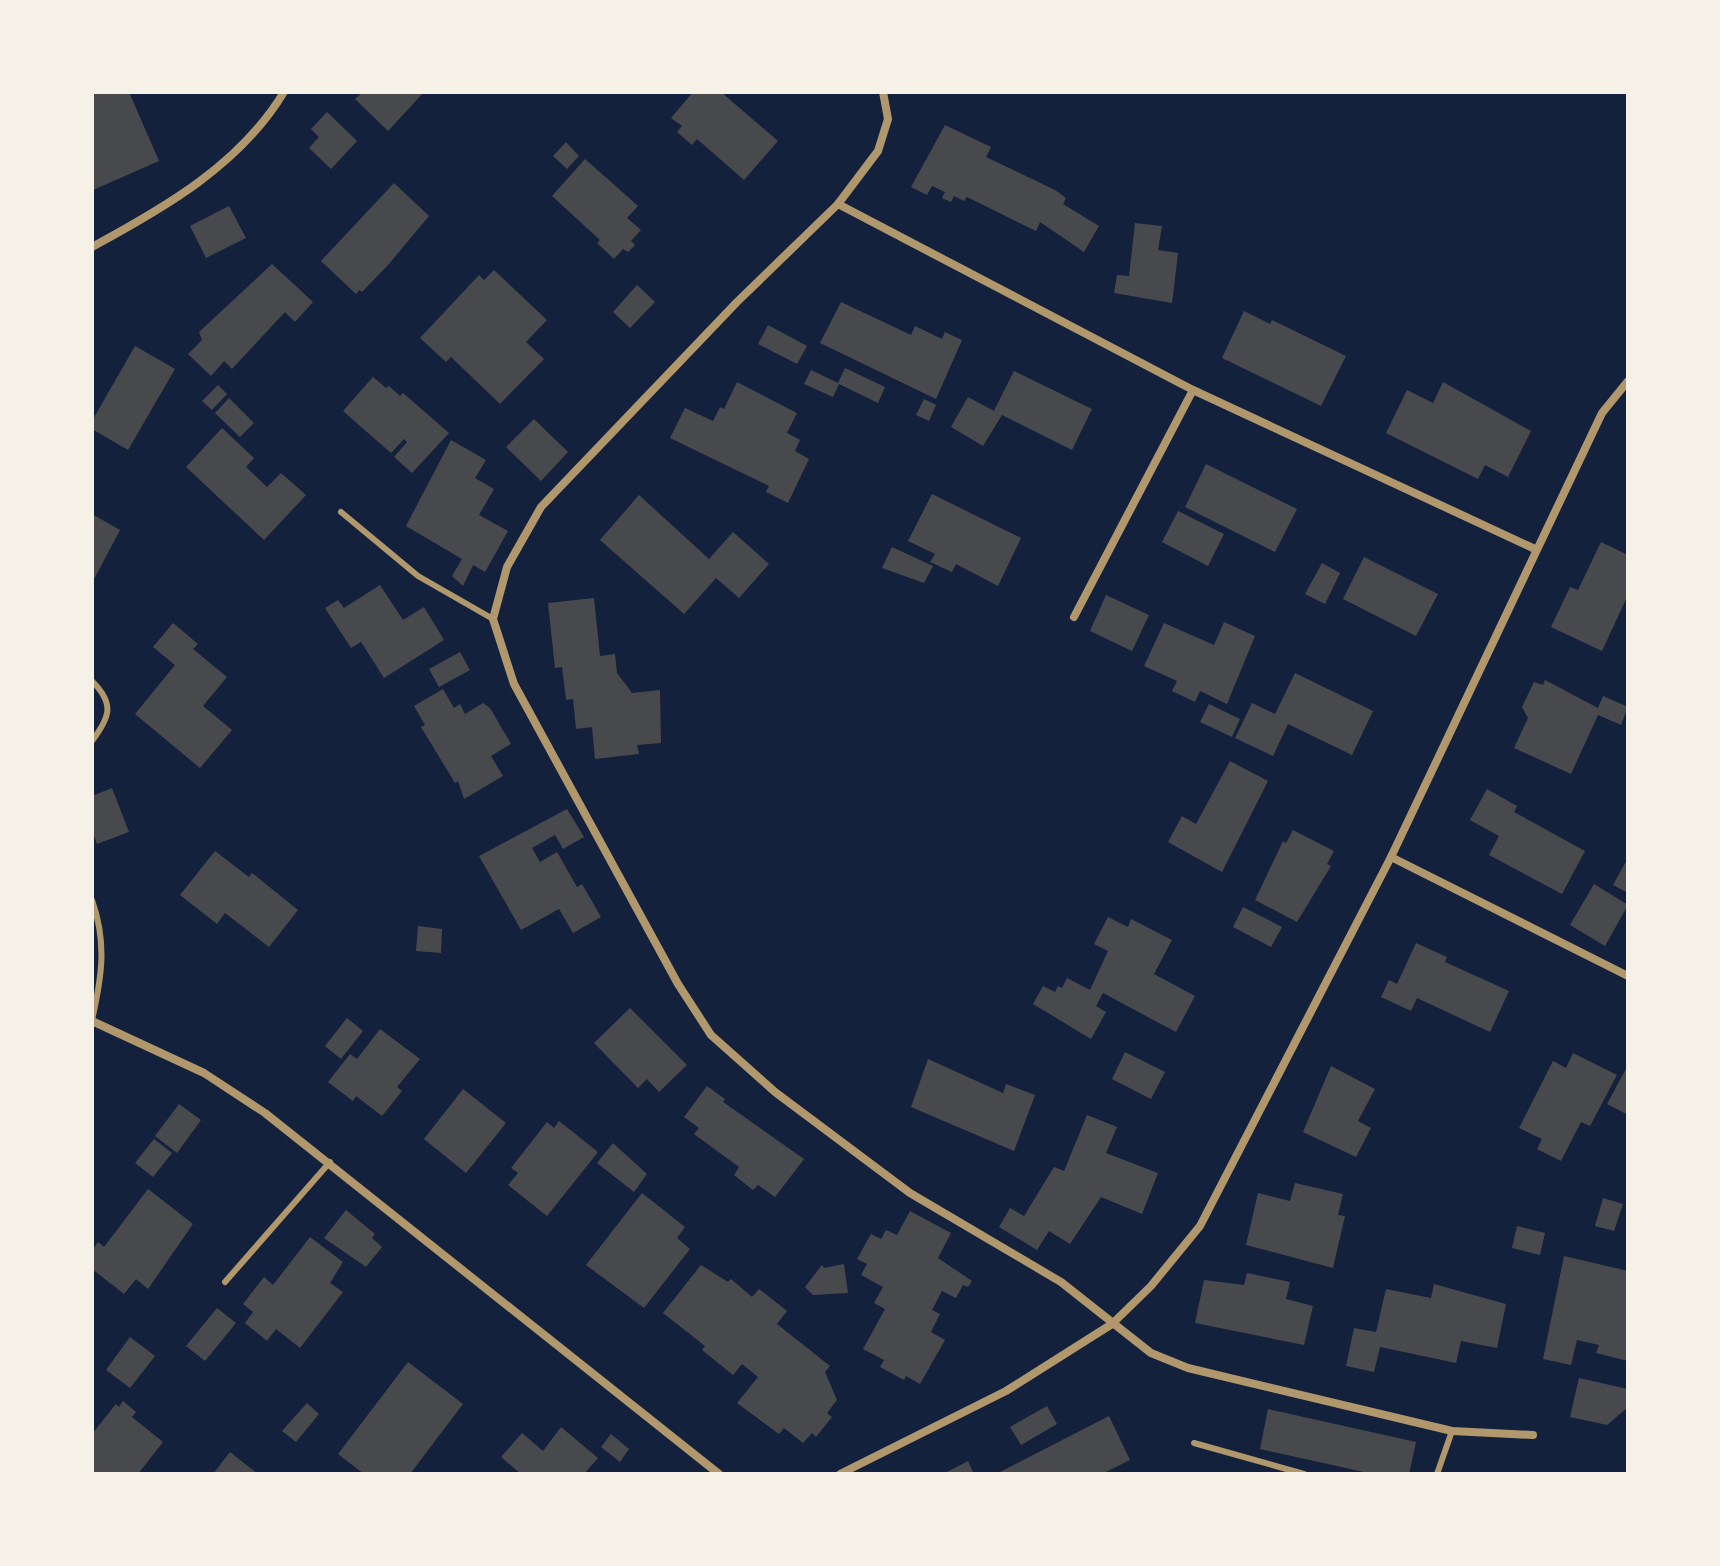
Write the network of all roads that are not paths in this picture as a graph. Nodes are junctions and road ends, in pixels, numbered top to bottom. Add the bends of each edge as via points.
1 (284, 92) edge
2 (883, 92) edge
3 (838, 204) junction
4 (92, 247) edge
5 (1628, 381) edge
6 (1193, 390) junction
7 (341, 512) dead end
8 (1535, 549) junction
9 (1074, 617) dead end
10 (493, 619) junction
11 (92, 681) edge
12 (92, 741) edge
13 (1391, 857) junction
14 (92, 900) edge
15 (1628, 976) edge
16 (92, 1020) edge
17 (330, 1162) junction
18 (225, 1282) dead end
19 (1112, 1324) junction
20 (1452, 1431) junction
21 (1533, 1435) dead end
22 (1194, 1443) dead end
23 (719, 1474) edge
24 (840, 1474) edge
25 (1304, 1474) edge
26 (1437, 1474) edge

1 - 4 street via 236,150 199,183
2 - 3 street via 888,119 878,151
3 - 6 street
3 - 10 street via 541,507 507,567
5 - 8 street via 1602,413
6 - 8 street
6 - 9 street
7 - 10 lane via 418,576
8 - 13 street
10 - 19 street via 514,684 711,1035 775,1092 897,1183 1061,1282
11 - 12 lane via 110,707
13 - 15 street
13 - 19 street via 1200,1226
14 - 16 lane via 104,959
16 - 17 street via 204,1073
17 - 18 lane
17 - 23 street
19 - 20 street via 1151,1353 1188,1368
19 - 24 street via 1006,1391
20 - 21 street
20 - 26 lane
22 - 25 lane

